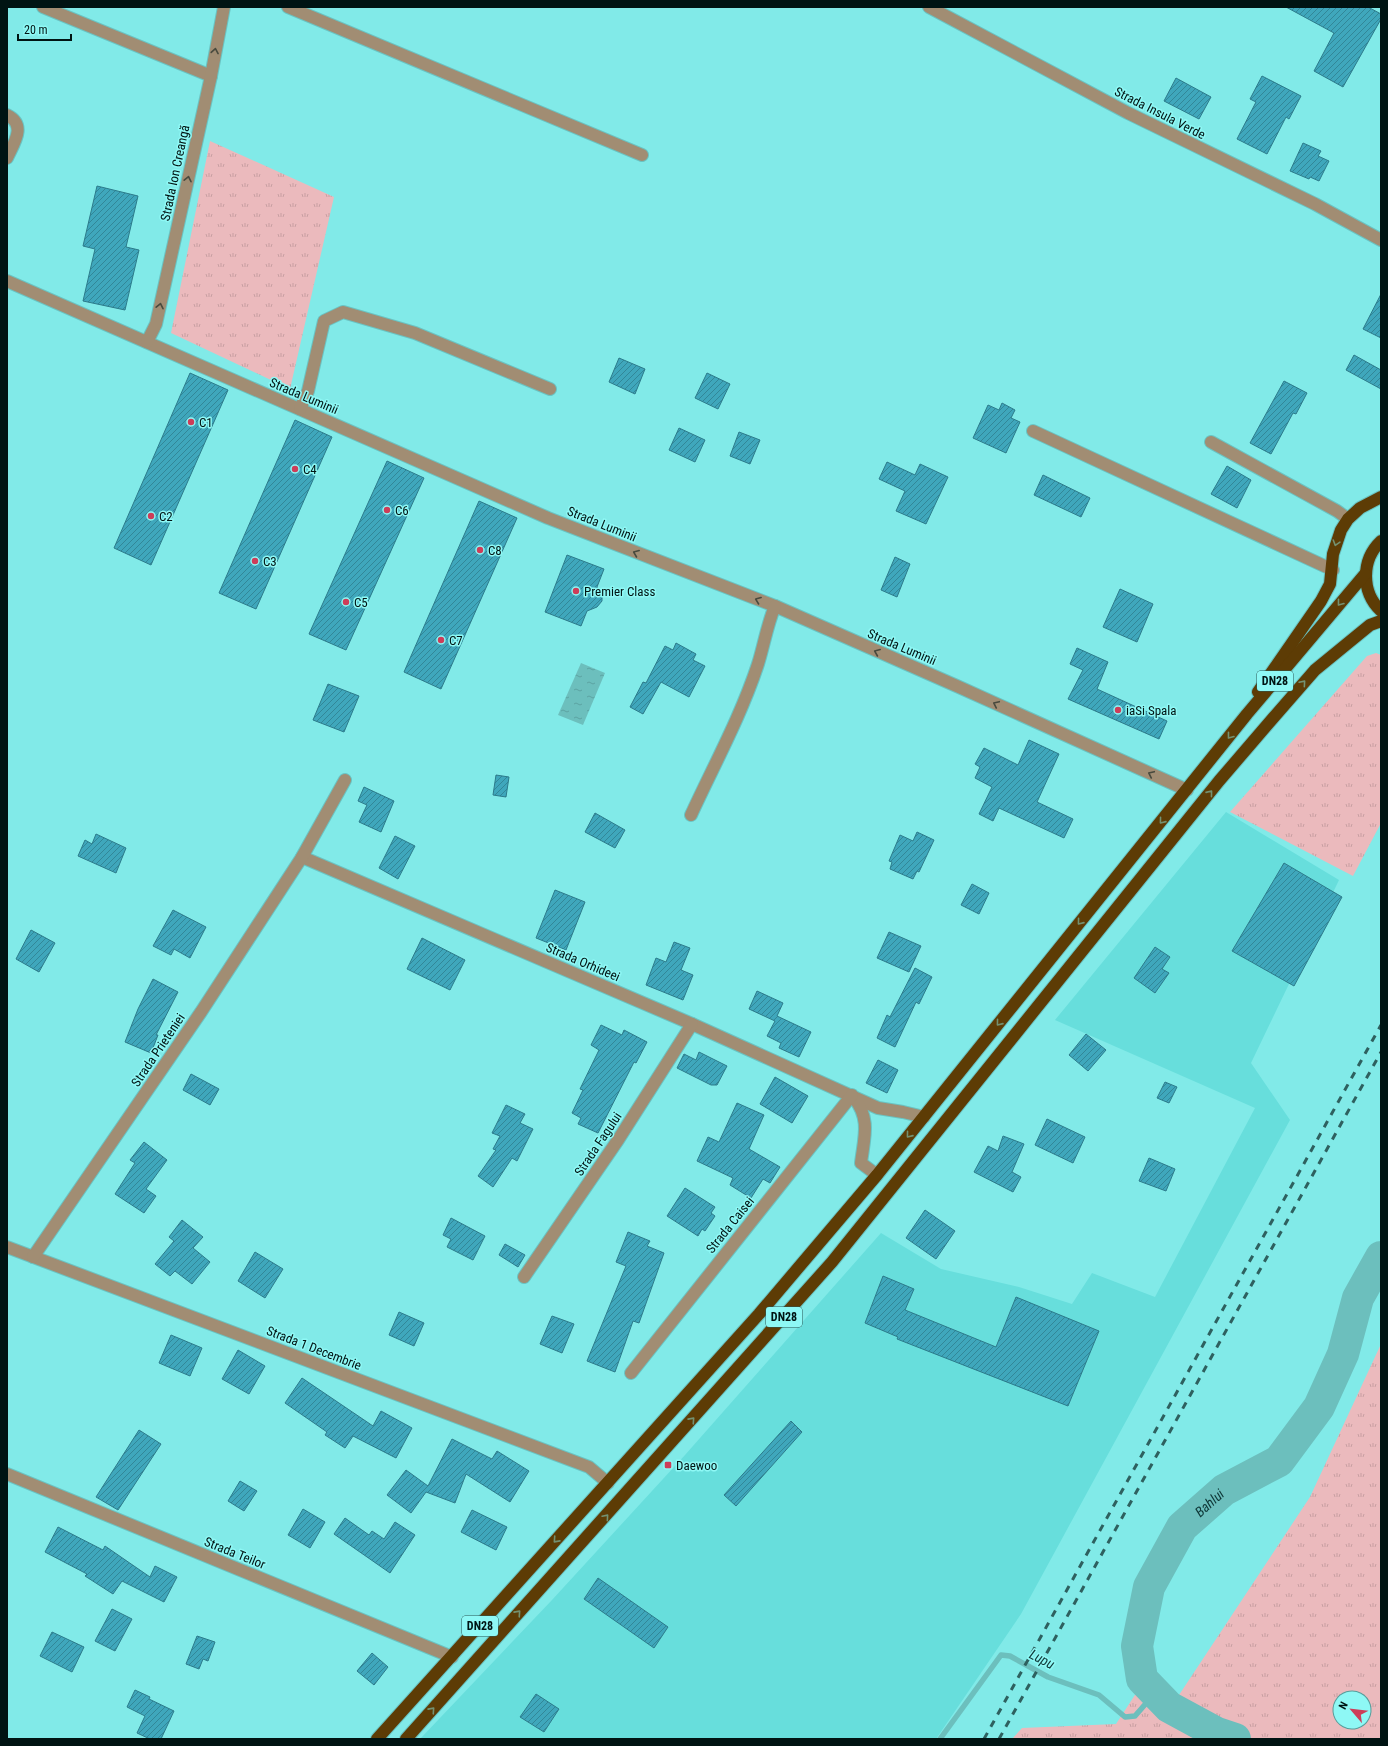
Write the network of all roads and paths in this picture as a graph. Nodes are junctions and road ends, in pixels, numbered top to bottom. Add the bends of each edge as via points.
1 (43, 7) edge
2 (224, 7) edge
3 (288, 7) edge
4 (928, 7) edge
5 (211, 76) junction
6 (7, 115) edge
7 (642, 155) dead end
8 (7, 158) edge
9 (1381, 240) edge
10 (7, 281) edge
11 (147, 342) junction
12 (550, 389) dead end
13 (300, 410) junction
14 (1033, 431) dead end
15 (1211, 442) dead end
16 (1381, 497) edge
17 (1348, 519) junction
18 (1381, 541) edge
19 (1333, 570) junction
20 (1365, 574) junction
21 (776, 606) junction
22 (1381, 611) edge
23 (1381, 621) edge
24 (1247, 714) junction
25 (345, 780) dead end
26 (1187, 790) junction
27 (691, 814) dead end
28 (302, 857) junction
29 (692, 1024) junction
30 (852, 1095) junction
31 (924, 1117) junction
32 (877, 1174) junction
33 (7, 1246) edge
34 (33, 1257) junction
35 (524, 1277) dead end
36 (631, 1372) dead end
37 (7, 1474) edge
38 (608, 1483) junction
39 (452, 1657) junction
40 (377, 1739) edge
41 (406, 1739) edge

1 - 5 street
5 -> 2 street, Strada Ion Creangă
3 - 7 street
4 - 9 street, Strada Insula Verde via 1128,113 1314,204
11 -> 5 street, Strada Ion Creangă via 156,324
6 - 8 street via 16,121 18,134
10 - 11 street, Strada Luminii
11 - 13 street, Strada Luminii
12 - 13 street via 415,333 342,312 324,321 308,391
21 -> 13 street, Strada Luminii via 548,518
14 - 19 street
15 - 17 street via 1337,510
16 - 17 highway via 1360,508
17 -> 19 highway via 1336,542
18 - 20 highway, DN28 via 1372,552
19 - 24 highway via 1330,584 1321,601 1262,684
20 - 22 highway, DN28 via 1370,597
20 -> 24 highway, DN28
26 -> 21 street, Strada Luminii
21 - 27 street via 768,623 758,664 736,719
41 -> 23 highway, DN28 via 832,1262 1219,781 1305,681 1370,625
24 -> 26 highway, DN28
25 - 28 street, Strada Prieteniei
26 -> 31 highway, DN28
28 - 29 street, Strada Orhideei
28 - 34 street, Strada Prieteniei via 201,1012
29 - 30 street, Strada Orhideei
29 - 35 street, Strada Fagului via 618,1140
30 - 31 street, Strada Orhideei via 878,1108
30 - 32 street via 866,1118 861,1163
30 - 36 street, Strada Caisei
31 -> 32 highway, DN28
32 - 38 highway, DN28 via 759,1314
33 - 34 street, Strada 1 Decembrie
34 - 38 street, Strada 1 Decembrie via 590,1467
37 - 39 street, Strada Teilor
38 -> 39 highway, DN28
39 - 40 highway, DN28

